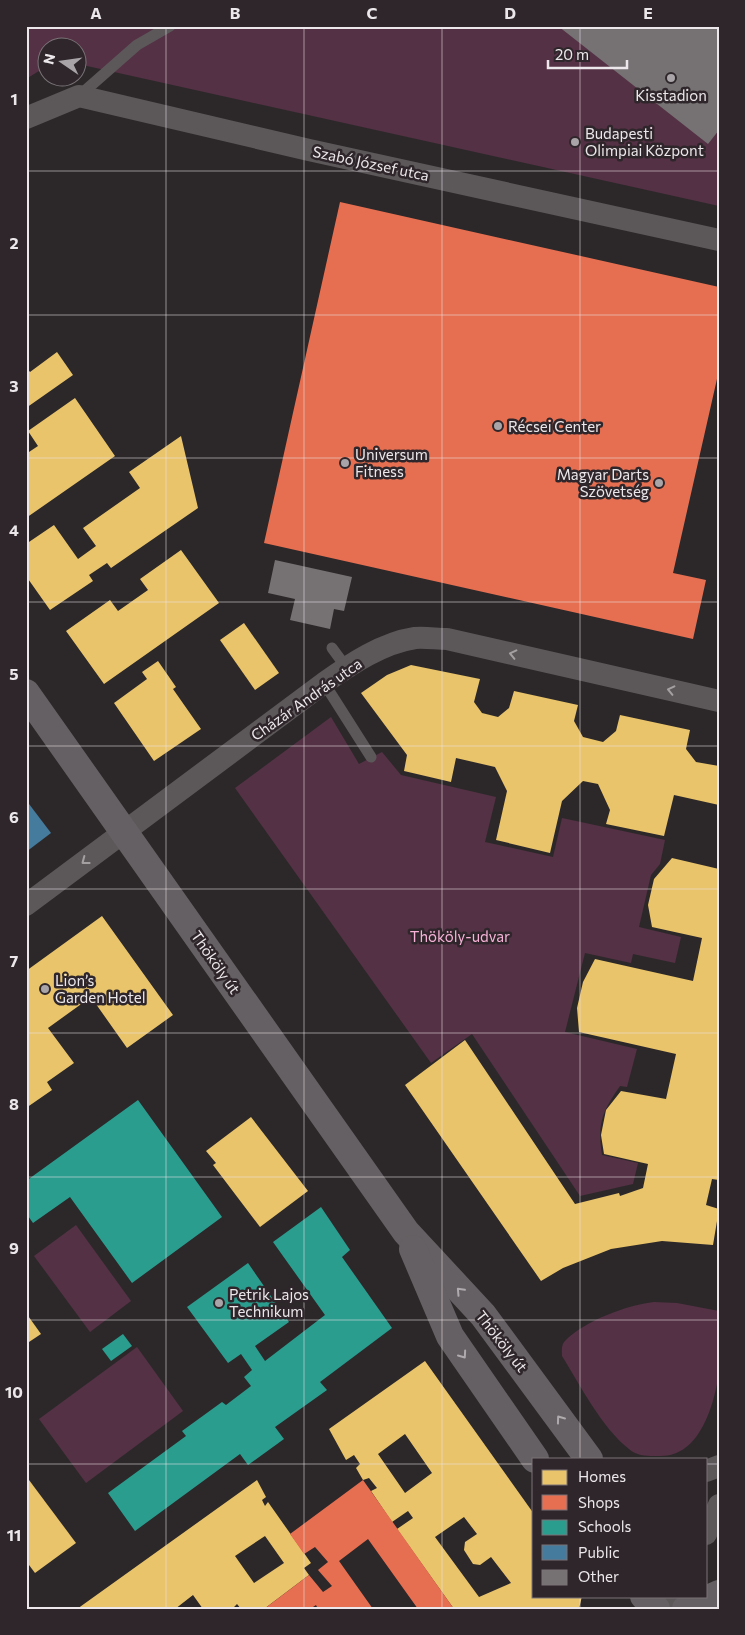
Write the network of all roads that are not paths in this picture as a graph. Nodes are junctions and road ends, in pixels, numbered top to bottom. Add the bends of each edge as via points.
1 (170, 26) edge
2 (79, 96) junction
3 (26, 118) edge
4 (719, 240) edge
5 (332, 648) dead end
6 (346, 667) junction
7 (324, 683) junction
8 (26, 693) edge
9 (719, 700) edge
10 (371, 757) dead end
11 (124, 832) junction
12 (26, 905) edge
13 (406, 1232) junction
14 (534, 1458) edge
15 (588, 1458) edge
16 (719, 1505) edge
17 (708, 1530) edge
18 (719, 1594) edge
19 (646, 1598) edge
20 (656, 1609) edge
21 (686, 1609) edge

1 - 2 lane via 137,45
2 - 3 street
2 - 4 street, Szabó József utca
5 - 6 lane
6 - 7 street, Cházár András utca
9 -> 6 street, Cházár András utca via 447,639 415,638 391,645
7 - 10 lane
7 - 11 street, Cházár András utca
8 - 11 main road, Thököly út
11 -> 12 street, Cházár András utca
11 - 13 main road, Thököly út
13 -> 14 main road, Thököly út via 450,1336
15 -> 13 main road, Thököly út via 483,1316
16 - 17 street
18 - 21 main road
19 - 20 main road

